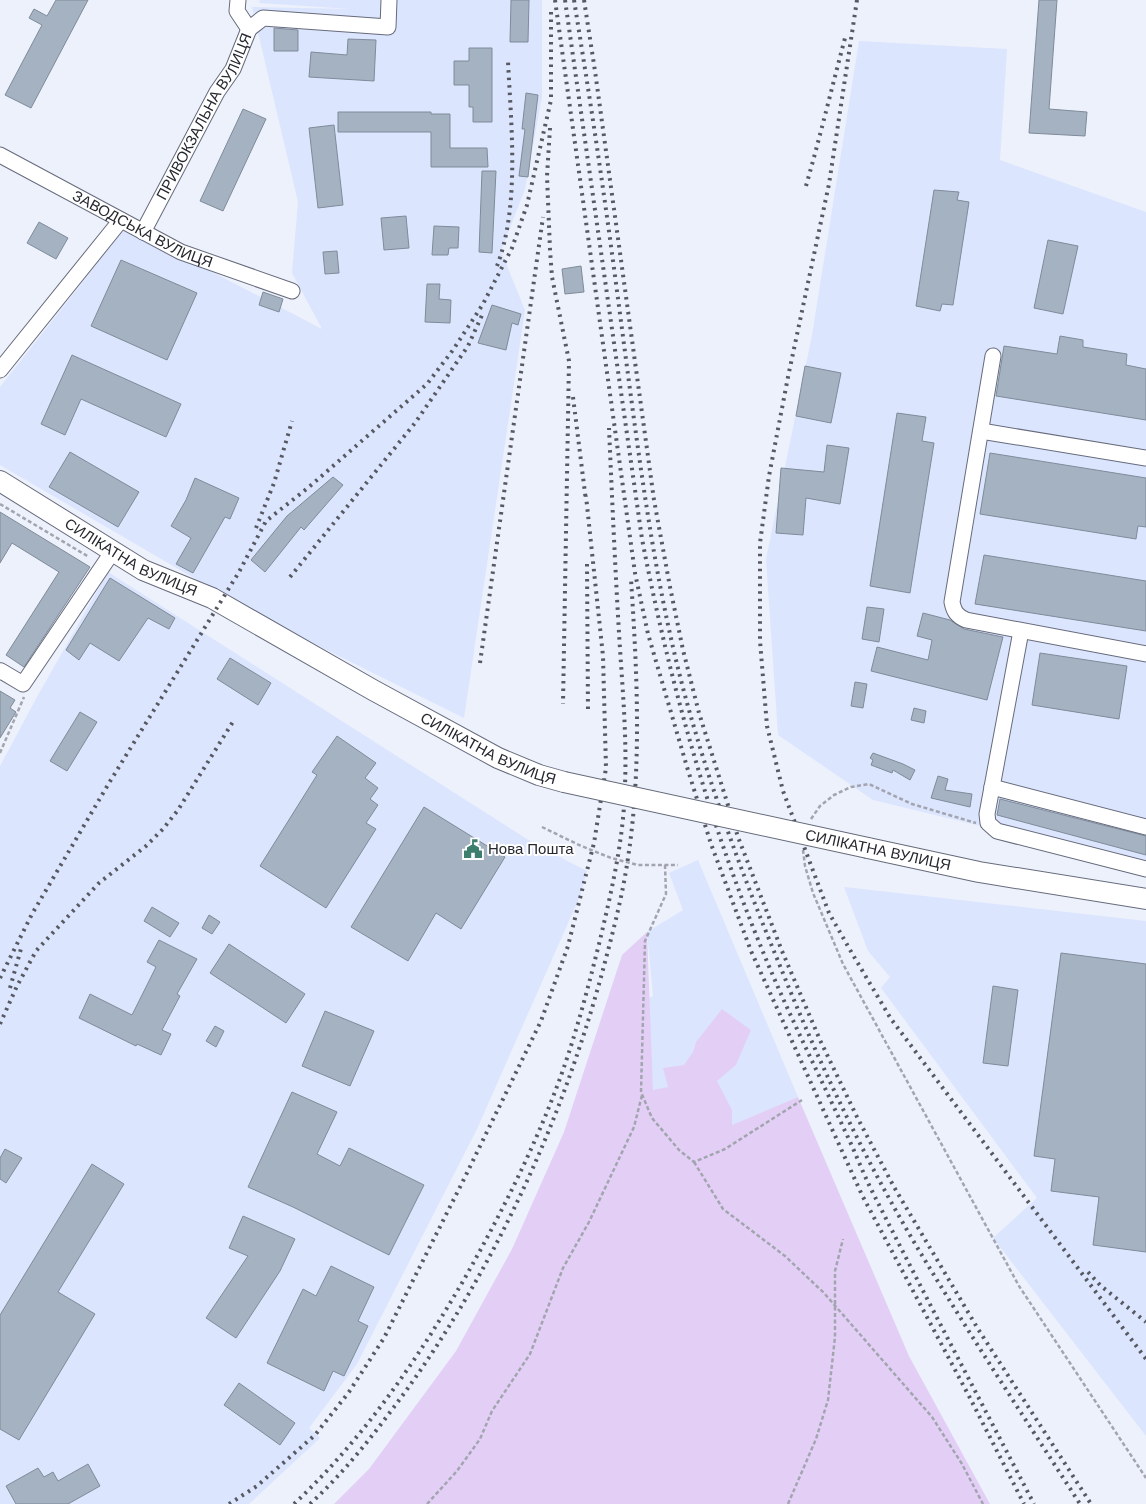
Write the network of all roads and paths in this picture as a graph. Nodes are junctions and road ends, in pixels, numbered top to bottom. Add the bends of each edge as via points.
1 (238, 0) edge
2 (389, 0) edge
3 (249, 29) junction
4 (0, 155) edge
5 (122, 220) junction
6 (143, 232) junction
7 (292, 291) dead end
8 (993, 356) dead end
9 (0, 370) edge
10 (981, 431) junction
11 (1146, 458) edge
12 (0, 481) edge
13 (113, 551) junction
14 (1021, 630) junction
15 (1146, 654) edge
16 (0, 672) edge
17 (23, 684) junction
18 (0, 753) edge
19 (992, 787) junction
20 (809, 822) dead end
21 (542, 827) dead end
22 (1146, 827) edge
23 (997, 831) junction
24 (803, 846) dead end
25 (665, 865) junction
26 (678, 865) dead end
27 (1146, 869) edge
28 (1146, 899) edge
29 (642, 1095) junction
30 (802, 1100) dead end
31 (694, 1162) junction
32 (843, 1239) dead end
33 (835, 1305) junction
34 (1146, 1478) edge
35 (428, 1504) edge
36 (788, 1504) edge
37 (983, 1504) edge

1 - 3 street, ПРИВОКЗАЛЬНА ВУЛИЦЯ via 237,10
2 - 3 street via 388,26 263,18
3 - 6 street, ПРИВОКЗАЛЬНА ВУЛИЦЯ via 233,69 217,92
4 - 5 street, ЗАВОДСЬКА ВУЛИЦЯ
5 - 6 street, ЗАВОДСЬКА ВУЛИЦЯ
5 - 9 street
6 - 7 street, ЗАВОДСЬКА ВУЛИЦЯ via 181,252
8 - 10 street
10 - 11 street
10 - 14 street via 952,602 954,611 966,620
12 - 13 main road, СИЛІКАТНА ВУЛИЦЯ
13 - 17 street
13 - 28 main road, СИЛІКАТНА ВУЛИЦЯ, bridge via 153,576 214,598 482,750 520,768 564,782 979,872
14 - 15 street
14 - 19 street
16 - 17 street
17 - 18 path via 24,699
19 - 22 street
19 - 23 street via 988,823
20 - 23 path via 834,794 869,784 912,804
21 - 25 path via 610,858 638,865
23 - 27 street
24 - 34 path via 812,893 843,964 1019,1286
25 - 26 path
25 - 29 path via 666,894 645,941
29 - 31 path via 652,1118 679,1150
29 - 35 path via 634,1127 589,1222 563,1268 530,1354 492,1411 480,1440
30 - 31 path via 725,1149
31 - 33 path via 723,1209 785,1256
32 - 33 path via 835,1271
33 - 36 path via 828,1400 816,1439
33 - 37 path via 932,1417

